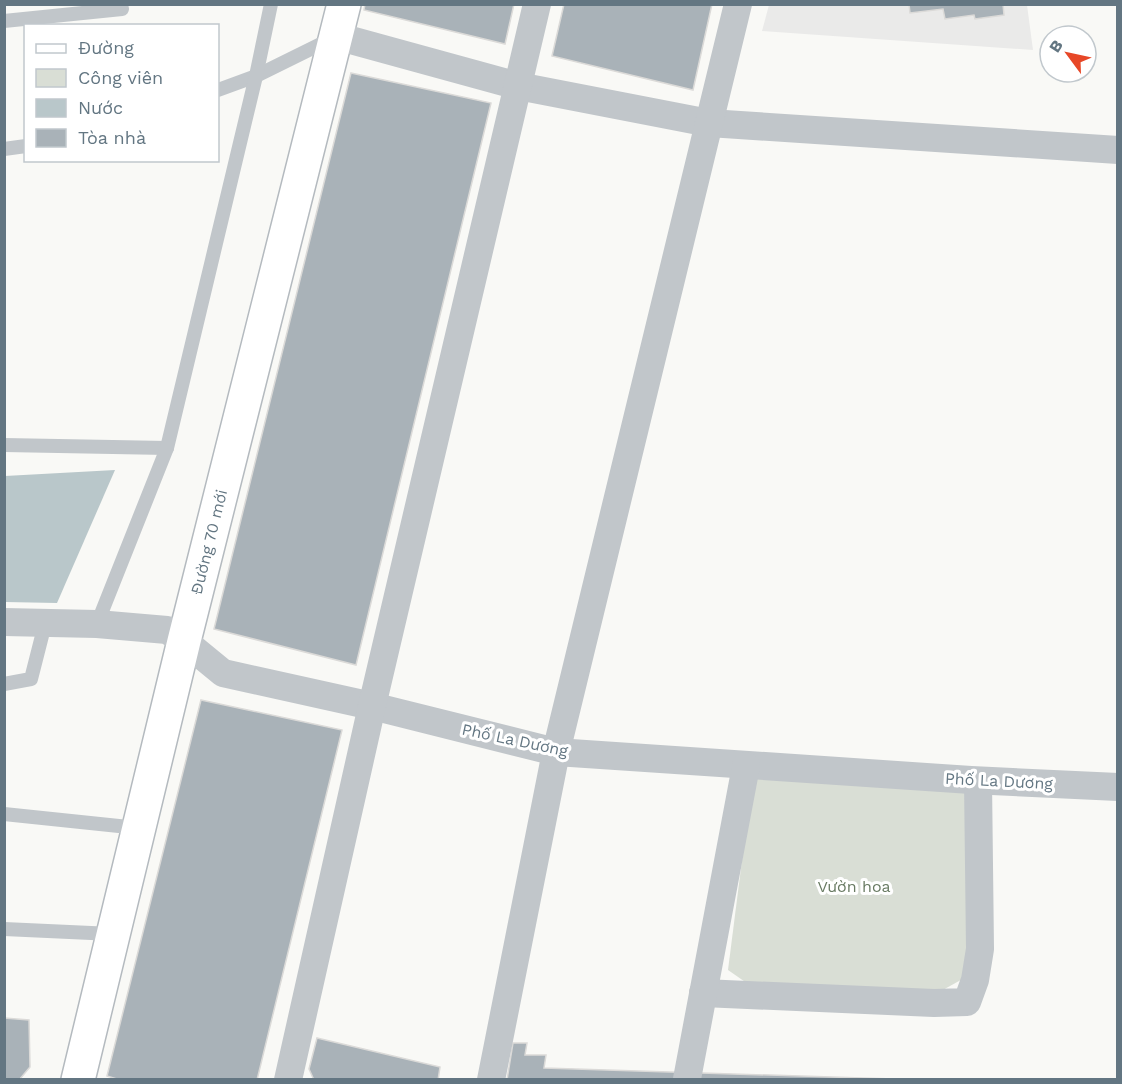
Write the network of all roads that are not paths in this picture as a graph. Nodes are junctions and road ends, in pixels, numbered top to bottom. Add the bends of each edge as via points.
1 (271, 4) edge
2 (344, 4) edge
3 (537, 4) edge
4 (738, 4) edge
5 (122, 9) dead end
6 (4, 21) edge
7 (336, 36) junction
8 (255, 76) junction
9 (518, 86) junction
10 (219, 90) edge
11 (709, 123) junction
12 (24, 146) edge
13 (4, 149) edge
14 (1118, 150) edge
15 (4, 445) edge
16 (167, 448) junction
17 (4, 622) edge
18 (45, 624) junction
19 (97, 624) junction
20 (184, 641) junction
21 (4, 684) edge
22 (372, 706) junction
23 (556, 752) junction
24 (746, 766) junction
25 (978, 781) junction
26 (1118, 788) edge
27 (4, 814) edge
28 (138, 828) junction
29 (4, 929) edge
30 (112, 934) junction
31 (703, 993) junction
32 (687, 1079) edge
33 (78, 1080) edge
34 (288, 1080) edge
35 (491, 1080) edge

1 - 8 lane
2 - 7 street, Đường 70 mới
3 - 9 street
4 - 11 street
5 - 6 lane
7 - 8 lane
7 - 9 street
7 - 20 street, Đường 70 mới
8 - 10 lane
8 - 16 lane
9 - 11 street
9 - 22 street
11 - 14 street
11 - 23 street
12 - 13 lane
15 - 16 lane
16 - 19 lane
17 - 18 street, Phố La Dương
18 - 19 street, Phố La Dương
18 - 21 lane via 31,679
19 - 20 street, Phố La Dương via 167,630
20 - 22 street, Phố La Dương via 224,673
20 - 28 street, Đường 70 mới
22 - 23 street, Phố La Dương
22 - 34 street
23 - 24 street, Phố La Dương
23 - 35 street
24 - 25 street, Phố La Dương
24 - 31 street
25 - 26 street, Phố La Dương
25 - 31 street via 980,949 967,1002
27 - 28 lane
28 - 30 street, Đường 70 mới
29 - 30 lane
30 - 33 street, Đường 70 mới
31 - 32 street

